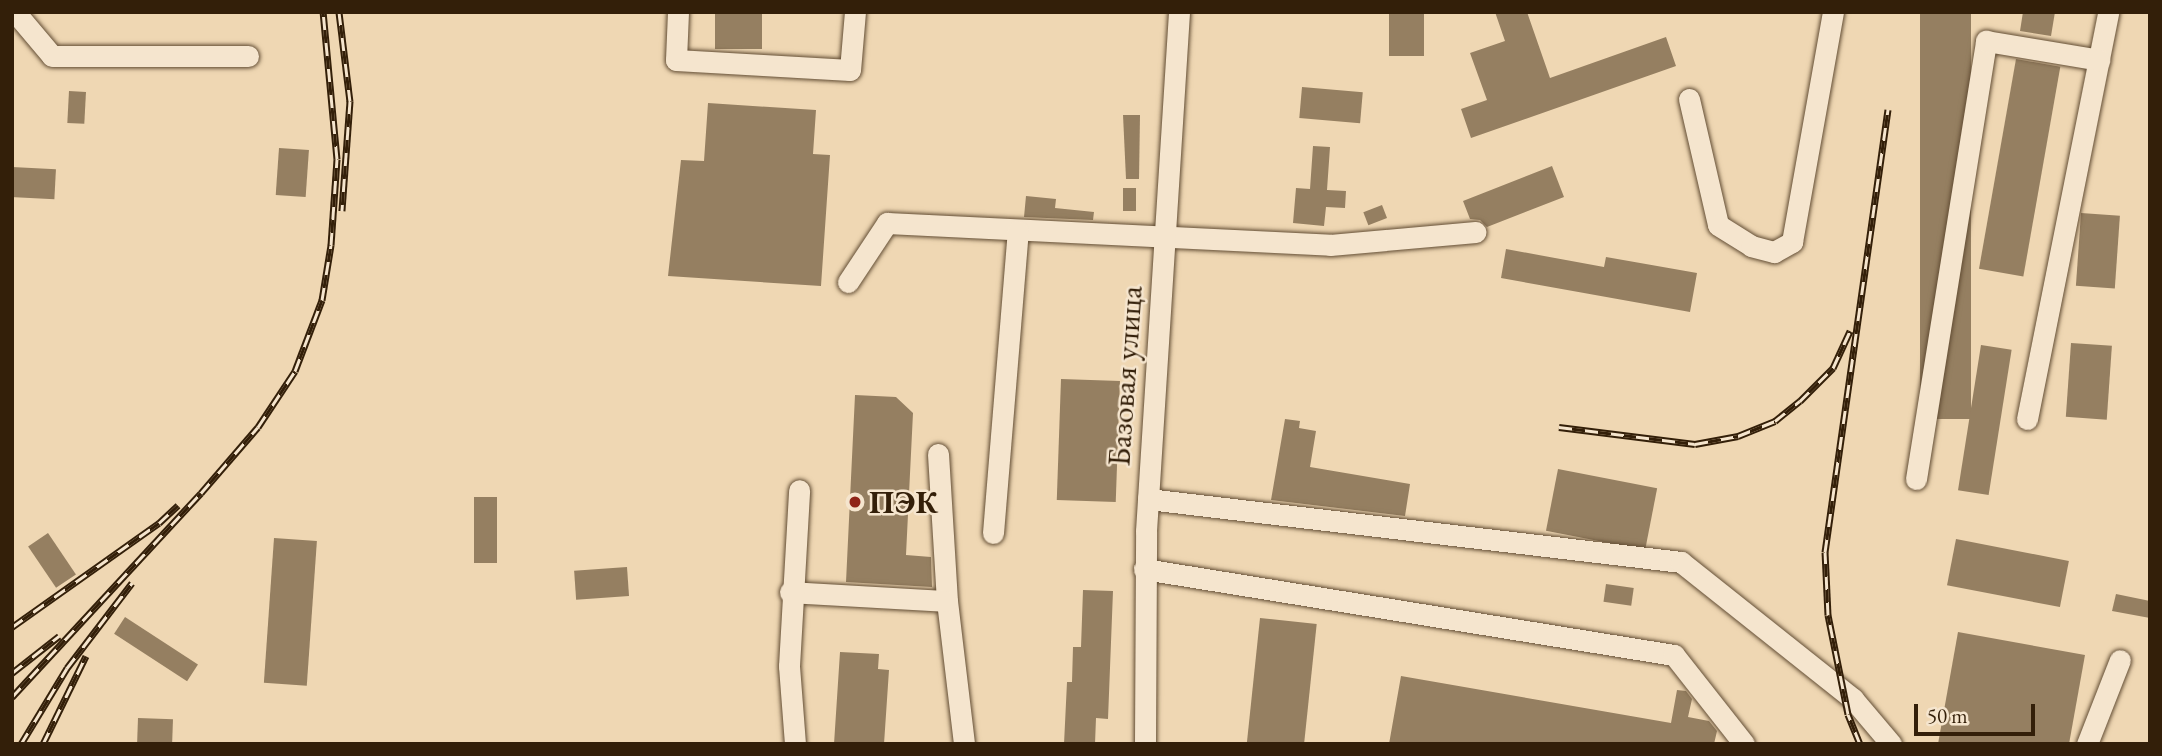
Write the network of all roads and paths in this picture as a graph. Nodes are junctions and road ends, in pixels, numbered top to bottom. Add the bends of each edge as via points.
1 (15, 12) edge
2 (678, 12) edge
3 (855, 12) edge
4 (1179, 12) edge
5 (1833, 12) edge
6 (2108, 12) edge
7 (248, 56) dead end
8 (2099, 60) junction
9 (1689, 99) dead end
10 (1018, 231) junction
11 (1475, 232) dead end
12 (1165, 240) junction
13 (848, 282) dead end
14 (2027, 419) dead end
15 (938, 454) dead end
16 (1916, 480) dead end
17 (799, 490) dead end
18 (1148, 499) junction
19 (993, 533) dead end
20 (1144, 569) junction
21 (790, 592) junction
22 (947, 601) junction
23 (2120, 660) dead end
24 (795, 744) edge
25 (964, 744) edge
26 (1145, 744) edge
27 (1744, 744) edge
28 (1891, 744) edge
29 (2087, 744) edge

1 - 7 street via 52,56
2 - 3 street via 676,60 850,70
4 - 12 street, Базовая улица
5 - 9 street via 1792,242 1774,252 1751,246 1718,225
6 - 8 street
8 - 14 street
8 - 16 street via 1986,41
10 - 12 street
10 - 13 street via 887,223
10 - 19 street
11 - 12 street via 1330,245
12 - 18 street, Базовая улица
15 - 22 street
17 - 21 street
18 - 20 street, Базовая улица
18 - 28 street via 1681,562 1853,699
20 - 26 street, Базовая улица
20 - 27 street via 1674,655
21 - 22 street
21 - 24 street
22 - 25 street
23 - 29 street

